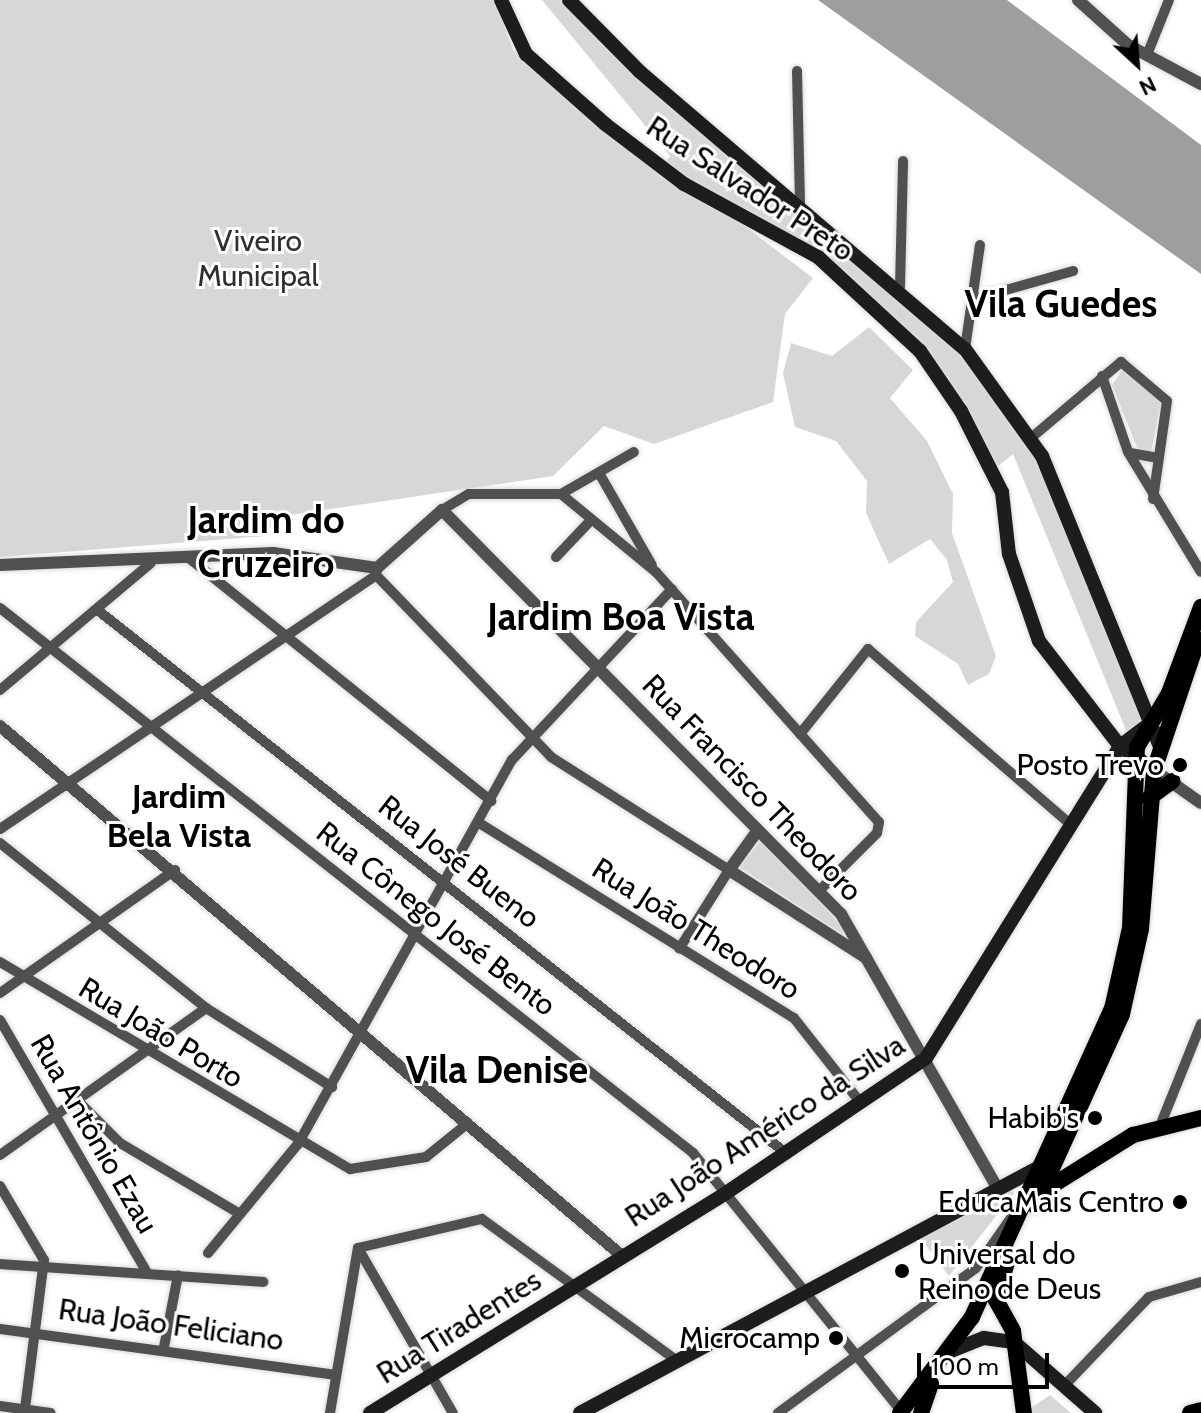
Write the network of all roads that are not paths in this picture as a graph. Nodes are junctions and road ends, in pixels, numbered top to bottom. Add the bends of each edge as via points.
1 (501, 0) edge
2 (569, 0) edge
3 (1169, 0) edge
4 (1082, 2) edge
5 (1147, 55) junction
6 (797, 71) dead end
7 (1201, 84) edge
8 (903, 161) dead end
9 (800, 203) junction
10 (980, 245) dead end
11 (1073, 271) dead end
12 (900, 287) junction
13 (974, 299) junction
14 (965, 349) junction
15 (1102, 376) junction
16 (1031, 438) junction
17 (634, 452) dead end
18 (1128, 452) junction
19 (1159, 458) junction
20 (599, 473) junction
21 (561, 494) junction
22 (1153, 499) junction
23 (442, 510) junction
24 (591, 520) junction
25 (556, 557) dead end
26 (189, 558) junction
27 (151, 563) junction
28 (0, 565) edge
29 (377, 571) junction
30 (656, 572) junction
31 (1201, 572) edge
32 (672, 589) junction
33 (1201, 607) edge
34 (0, 608) edge
35 (100, 612) junction
36 (1201, 629) edge
37 (283, 638) junction
38 (51, 651) junction
39 (598, 666) junction
40 (0, 690) edge
41 (202, 692) junction
42 (1151, 721) junction
43 (0, 726) edge
44 (151, 727) junction
45 (800, 734) junction
46 (530, 735) junction
47 (1120, 746) junction
48 (1160, 746) junction
49 (1136, 762) junction
50 (1154, 770) junction
51 (1172, 781) junction
52 (68, 784) junction
53 (1149, 798) junction
54 (491, 801) junction
55 (1201, 803) edge
56 (479, 823) junction
57 (1070, 824) junction
58 (0, 829) edge
59 (758, 830) junction
60 (0, 843) edge
61 (175, 870) junction
62 (729, 870) junction
63 (447, 882) junction
64 (819, 891) junction
65 (100, 927) junction
66 (418, 936) junction
67 (679, 949) junction
68 (869, 960) junction
69 (0, 962) edge
70 (21, 978) junction
71 (0, 993) edge
72 (206, 1008) junction
73 (0, 1020) edge
74 (1201, 1024) edge
75 (365, 1035) junction
76 (146, 1050) junction
77 (926, 1058) junction
78 (332, 1087) junction
79 (78, 1101) junction
80 (861, 1103) junction
81 (56, 1116) junction
82 (1201, 1118) edge
83 (468, 1123) junction
84 (1160, 1126) junction
85 (1067, 1141) junction
86 (298, 1144) junction
87 (1113, 1144) junction
88 (787, 1154) junction
89 (0, 1155) edge
90 (1058, 1160) junction
91 (1041, 1165) junction
92 (0, 1186) edge
93 (996, 1186) junction
94 (726, 1193) junction
95 (1035, 1195) junction
96 (240, 1214) junction
97 (358, 1248) junction
98 (208, 1253) dead end
99 (621, 1255) junction
100 (0, 1264) edge
101 (45, 1267) junction
102 (147, 1273) junction
103 (178, 1275) junction
104 (953, 1279) junction
105 (263, 1282) dead end
106 (984, 1282) junction
107 (1201, 1282) edge
108 (575, 1284) junction
109 (803, 1290) junction
110 (0, 1329) edge
111 (38, 1330) junction
112 (1014, 1342) junction
113 (164, 1347) junction
114 (855, 1354) junction
115 (946, 1358) junction
116 (676, 1360) junction
117 (335, 1375) junction
118 (430, 1376) junction
119 (1064, 1386) junction
120 (0, 1406) edge
121 (25, 1409) junction
122 (1201, 1410) edge
123 (901, 1412) edge
124 (51, 1413) edge
125 (330, 1413) edge
126 (370, 1413) edge
127 (453, 1413) edge
128 (580, 1413) edge
129 (778, 1413) edge
130 (921, 1413) edge
131 (1024, 1413) edge
132 (1095, 1413) edge
133 (1190, 1413) edge

1 - 47 main road, Rua Salvador Preto via 526,54 605,124 684,184 818,257 920,351 961,411 1002,492 1009,554 1029,623
2 - 9 main road via 639,71
3 - 5 street
4 - 5 street
5 - 7 street
6 - 9 street
8 - 12 street
9 - 12 main road
10 - 13 street
11 - 13 street
12 - 14 main road
13 - 14 street
14 - 16 main road
15 - 16 street
15 - 18 street
15 - 19 street via 1121,362 1167,401
16 - 42 main road
17 - 20 street
18 - 19 street
18 - 22 street
19 - 22 street
20 - 21 street
20 - 30 street
21 - 23 street via 469,494
21 - 24 street
22 - 31 street
23 - 29 street
23 - 39 street, Rua Francisco Theodoro
24 - 25 street
24 - 30 street
26 - 27 street
26 - 29 street via 273,553
26 - 37 street
27 - 28 street
27 - 35 street
29 - 37 street
29 - 46 street
30 - 32 street
32 - 39 street
32 - 45 street
33 - 42 main road
34 - 38 street, Rua Cônego José Bento
35 - 38 street
35 - 41 street, Rua José Bueno
36 - 48 main road
37 - 41 street
37 - 54 street
38 - 40 street
38 - 44 street, Rua Cônego José Bento
39 - 46 street
39 - 59 street, Rua Francisco Theodoro
41 - 44 street
41 - 63 street, Rua José Bueno
42 - 47 main road, Rua João Américo da Silva
42 - 48 main road
42 - 49 main road
43 - 52 street
44 - 52 street
44 - 66 street, Rua Cônego José Bento
45 - 57 street via 868,649
45 - 64 street via 880,826
46 - 54 street
46 - 62 street via 573,773
47 - 49 main road, Rua Salvador Preto
47 - 57 main road, Rua João Américo da Silva
48 - 50 main road
49 - 50 main road
49 - 91 main road via 1131,915 1121,977
50 - 51 street
50 - 53 main road
51 - 53 main road
51 - 55 street
52 - 58 street
52 - 61 street
53 - 85 main road via 1132,979
54 - 56 street
56 - 63 street
56 - 67 street, Rua João Theodoro
57 - 77 main road, Rua João Américo da Silva
59 - 62 street
59 - 64 street, Rua Francisco Theodoro
60 - 65 street
61 - 65 street
61 - 75 street
62 - 67 street
62 - 68 street
63 - 66 street
63 - 88 street, Rua José Bueno
64 - 68 street, Rua Francisco Theodoro
65 - 70 street
65 - 72 street
66 - 75 street
66 - 94 street, Rua Cônego José Bento via 693,1153
67 - 80 street, Rua João Theodoro via 805,1026
68 - 77 street, Rua Francisco Theodoro
69 - 70 street, Rua João Porto
70 - 71 street
70 - 76 street, Rua João Porto
72 - 76 street
72 - 78 street
73 - 81 street, Rua Antônio Ezau
74 - 84 street
75 - 78 street
75 - 83 street
76 - 79 street
76 - 86 street, Rua João Porto
77 - 80 main road, Rua João Américo da Silva
77 - 93 street, Rua Francisco Theodoro
78 - 86 street
79 - 81 street
79 - 96 street via 120,1143
80 - 88 main road, Rua João Américo da Silva
81 - 89 street
81 - 102 street, Rua Antônio Ezau
82 - 84 main road
83 - 86 street, Rua João Porto via 426,1157 369,1170
83 - 99 street
84 - 87 main road
85 - 87 main road via 1087,1152
85 - 90 main road
86 - 96 street
87 - 95 main road
88 - 94 main road, Rua João Américo da Silva
90 - 91 main road
90 - 95 main road
91 - 93 main road
91 - 95 main road
92 - 101 street
93 - 109 main road
94 - 99 main road, Rua João Américo da Silva
94 - 109 street, Rua Cônego José Bento
95 - 104 street via 982,1262
95 - 106 main road
95 - 112 main road via 995,1289
96 - 98 street
97 - 108 street via 480,1219
97 - 117 street
97 - 118 street
99 - 108 main road, Rua João Américo da Silva
100 - 101 street
101 - 102 street
101 - 111 street
102 - 103 street
103 - 105 street
103 - 113 street
104 - 106 street
104 - 114 street
106 - 115 main road
107 - 119 street via 1149,1297
108 - 116 street
108 - 118 main road, Rua Tiradentes
109 - 114 street, Rua Cônego José Bento
109 - 116 main road
110 - 111 street, Rua João Feliciano
111 - 113 street, Rua João Feliciano
111 - 121 street
112 - 115 main road via 984,1338
112 - 119 main road
112 - 131 main road
113 - 117 street, Rua João Feliciano
114 - 123 street, Rua Cônego José Bento
114 - 129 street
115 - 123 main road
115 - 130 main road
116 - 128 main road
117 - 125 street
118 - 126 main road, Rua Tiradentes
118 - 127 street
119 - 132 main road
120 - 121 street
121 - 124 street
122 - 133 main road

